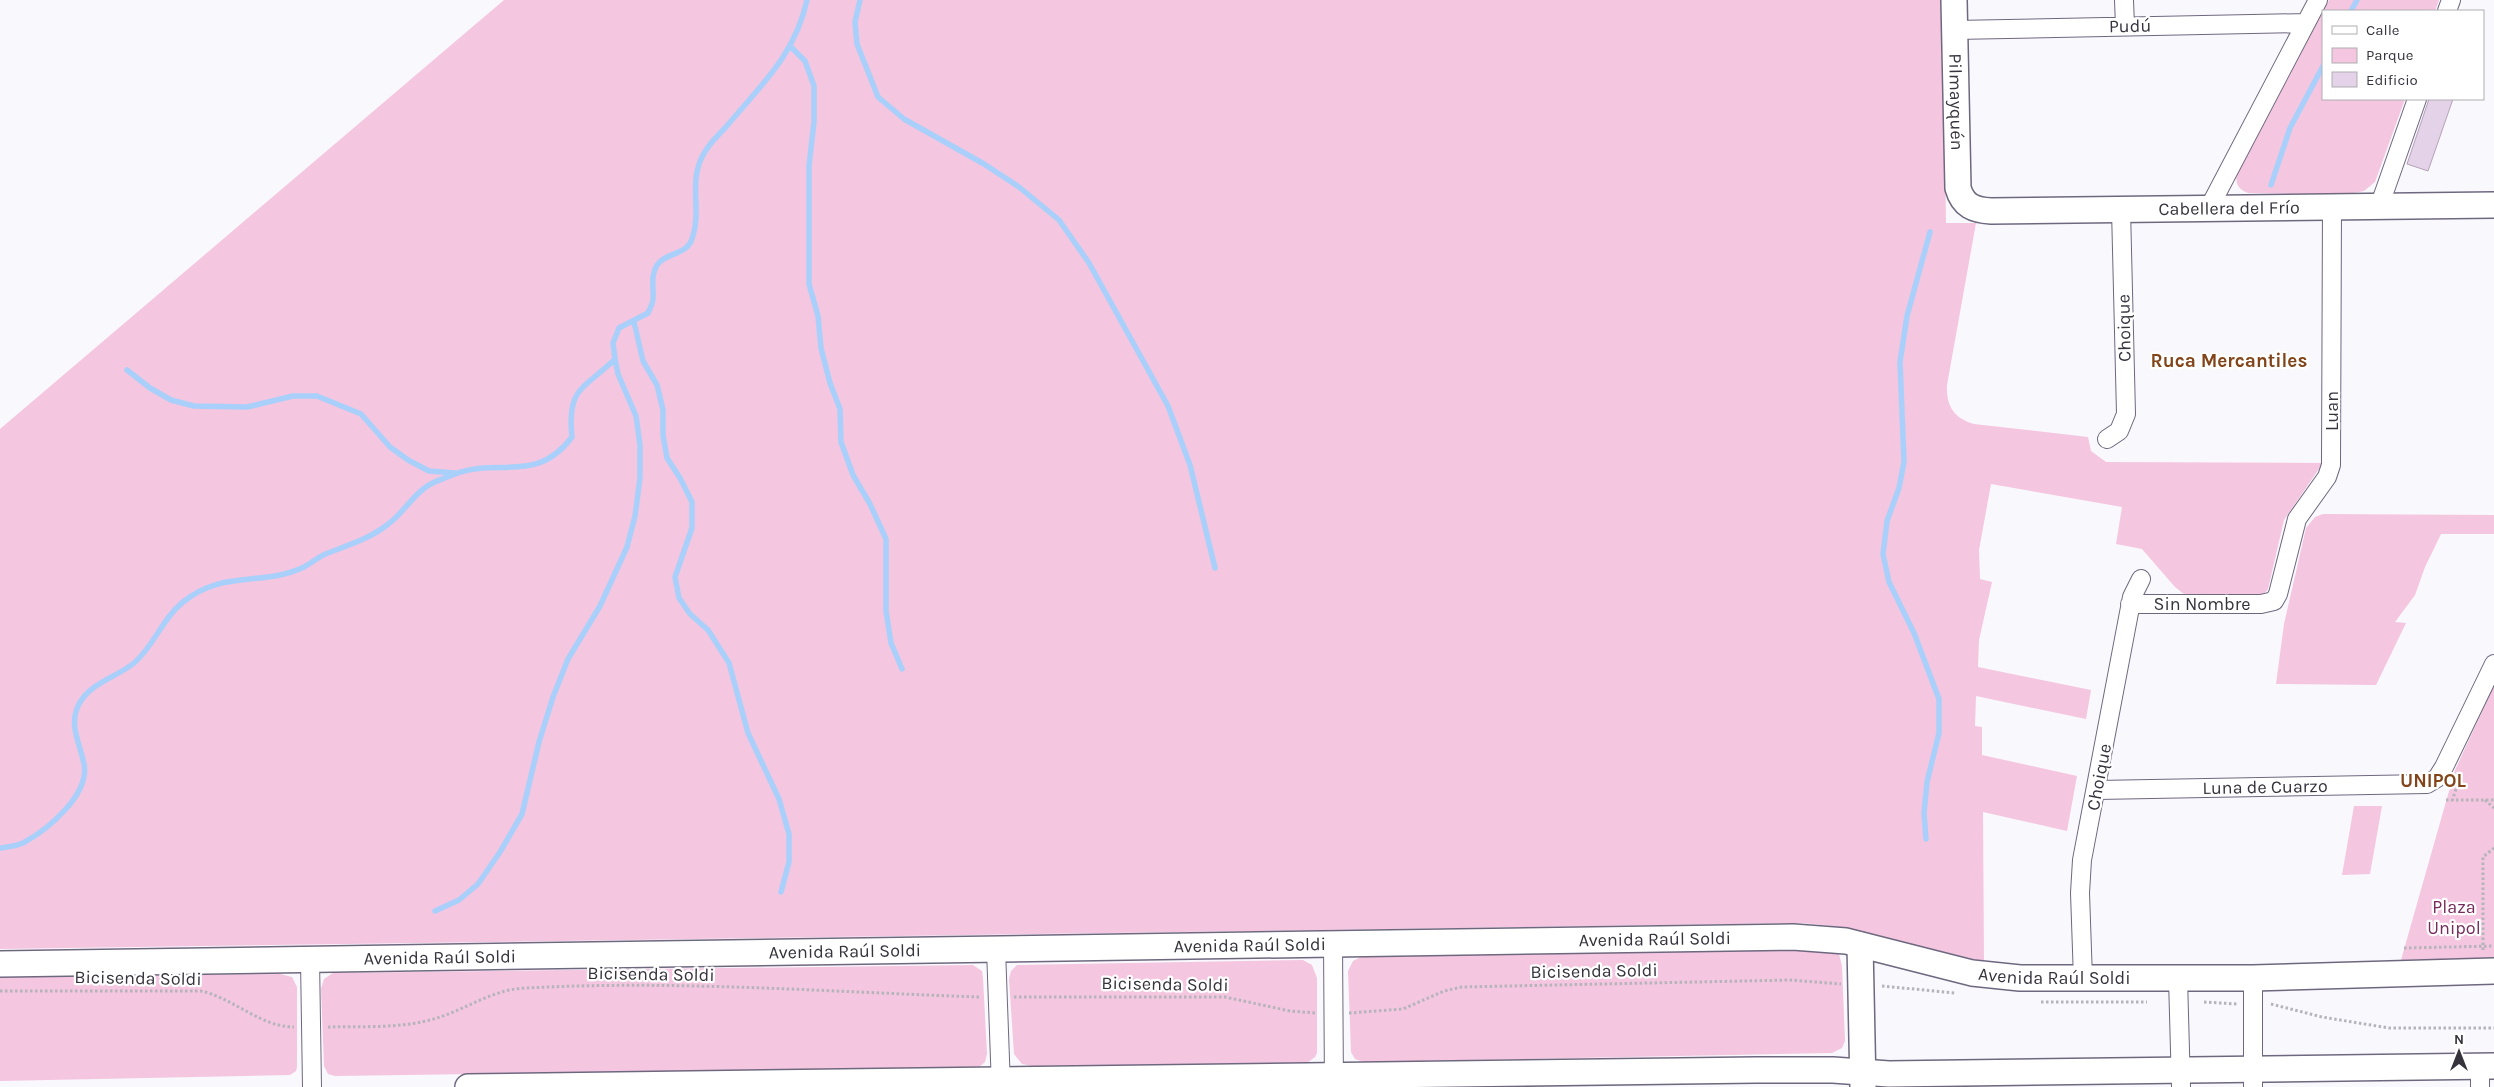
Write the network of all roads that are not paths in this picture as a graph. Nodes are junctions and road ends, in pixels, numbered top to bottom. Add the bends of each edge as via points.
1 (1954, 0) edge
2 (2124, 0) edge
3 (2318, 0) edge
4 (2306, 23) junction
5 (2125, 26) junction
6 (1954, 30) junction
7 (2416, 100) edge
8 (1965, 203) joint
9 (2494, 205) edge
10 (2332, 207) junction
11 (2379, 207) junction
12 (2208, 208) junction
13 (2121, 209) junction
14 (2107, 439) dead end
15 (2141, 579) dead end
16 (2274, 601) joint
17 (2130, 604) junction
18 (2494, 664) edge
19 (2097, 790) junction
20 (1332, 944) junction
21 (1860, 945) junction
22 (996, 948) junction
23 (310, 959) junction
24 (0, 964) edge
25 (2489, 964) edge
26 (2083, 978) junction
27 (2178, 978) junction
28 (2253, 978) junction
29 (2485, 1073) edge
30 (2254, 1078) edge
31 (1799, 1079) edge
32 (2181, 1079) edge
33 (1588, 1080) edge
34 (1863, 1080) edge
35 (1334, 1081) edge
36 (1002, 1084) edge
37 (652, 1086) edge
38 (312, 1087) edge
39 (468, 1087) edge

1 - 6 main road, Pilmayquén
2 - 5 street
3 - 4 street
4 - 5 street, Pudú
4 - 12 street
5 - 6 street, Pudú
6 - 8 main road, Pilmayquén via 1957,179 1960,197
7 - 11 street
8 - 13 main road, Cabellera del Frío via 1991,211
9 - 11 main road, Cabellera del Frío
10 - 11 main road, Cabellera del Frío
10 - 12 main road, Cabellera del Frío
10 - 16 street, Luan via 2331,465 2327,477 2297,519
12 - 13 main road, Cabellera del Frío
13 - 14 street, Choique via 2126,414 2119,431
15 - 17 street, Choique
16 - 17 street, Sin Nombre via 2261,604
17 - 19 street, Choique
18 - 19 street, Luna de Cuarzo via 2444,767 2433,781 2414,785
19 - 26 street, Choique via 2081,876
20 - 21 main road, Avenida Raúl Soldi via 1793,936
20 - 22 main road, Avenida Raúl Soldi
20 - 35 street
21 - 26 main road, Avenida Raúl Soldi via 1972,973 2020,978
21 - 34 main road
22 - 23 main road, Avenida Raúl Soldi
22 - 36 street
23 - 24 main road, Avenida Raúl Soldi
23 - 38 street
25 - 28 main road, Avenida Raúl Soldi
26 - 27 main road, Avenida Raúl Soldi
27 - 28 main road, Avenida Raúl Soldi
27 - 32 street
28 - 30 street
29 - 30 main road
30 - 32 main road
31 - 33 main road
31 - 34 main road
32 - 34 main road via 1889,1074
33 - 35 main road
35 - 36 main road
36 - 37 main road
37 - 39 main road

